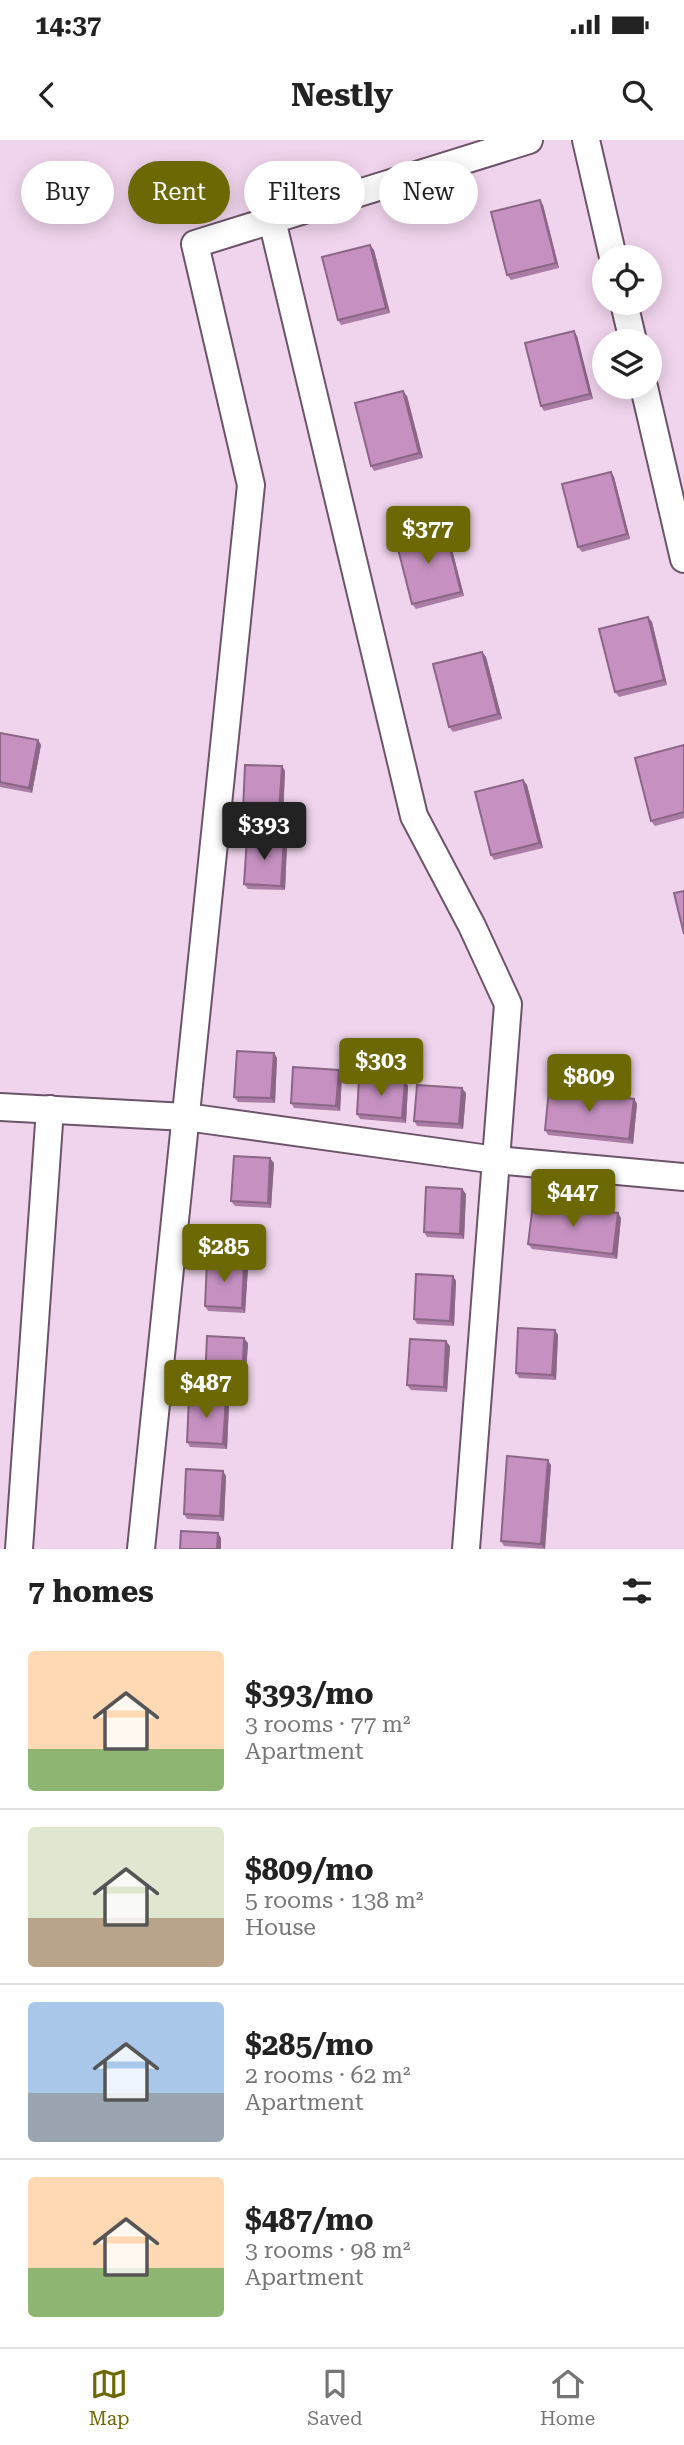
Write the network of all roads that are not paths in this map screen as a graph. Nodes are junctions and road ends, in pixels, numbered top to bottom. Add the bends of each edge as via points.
1 (528, 140) edge
2 (586, 140) edge
3 (365, 190) edge
4 (257, 224) edge
5 (273, 224) edge
6 (610, 245) edge
7 (647, 399) edge
8 (684, 559) edge
9 (0, 1107) edge
10 (50, 1109) junction
11 (186, 1117) junction
12 (496, 1160) junction
13 (684, 1177) edge
14 (19, 1549) edge
15 (141, 1549) edge
16 (466, 1549) edge

1 - 3 street
2 - 6 street
4 - 11 street via 195,244 251,485
5 - 12 street via 414,816 508,1004
7 - 8 street
9 - 10 street
10 - 11 street
10 - 14 street
11 - 12 street
11 - 15 street
12 - 13 street
12 - 16 street

